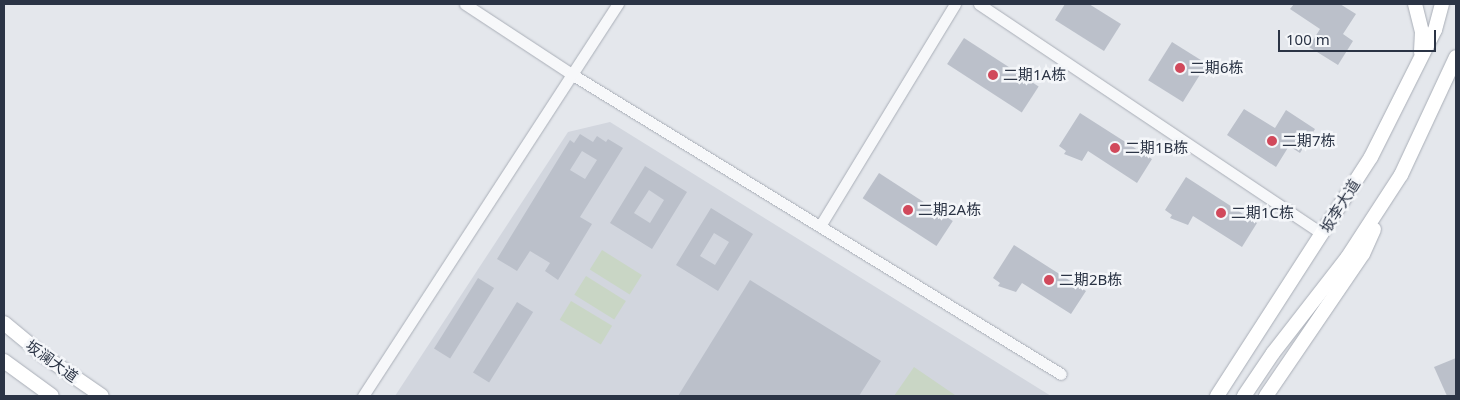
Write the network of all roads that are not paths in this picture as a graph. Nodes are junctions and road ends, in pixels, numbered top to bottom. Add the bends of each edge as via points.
1 (465, 4) edge
2 (618, 4) edge
3 (956, 4) edge
4 (979, 4) edge
5 (1415, 4) edge
6 (1442, 4) edge
7 (1456, 57) edge
8 (1418, 63) junction
9 (573, 75) junction
10 (1382, 206) junction
11 (820, 226) junction
12 (1322, 234) junction
13 (4, 323) edge
14 (4, 361) edge
15 (1061, 374) dead end
16 (52, 396) edge
17 (102, 396) edge
18 (363, 396) edge
19 (1217, 396) edge
20 (1244, 396) edge
21 (1266, 396) edge

1 - 9 street
2 - 9 street
3 - 11 street
4 - 12 street
5 - 8 main road via 1422,32
6 - 8 main road, 坂李大道 via 1435,30
7 - 10 main road via 1402,175
8 - 12 main road, 坂李大道 via 1370,157
9 - 11 street
9 - 18 street
10 - 20 main road
10 - 21 main road via 1363,254
11 - 15 street
12 - 19 main road, 坂李大道
13 - 17 main road, 坂澜大道 via 44,356
14 - 16 main road, 坂澜大道

